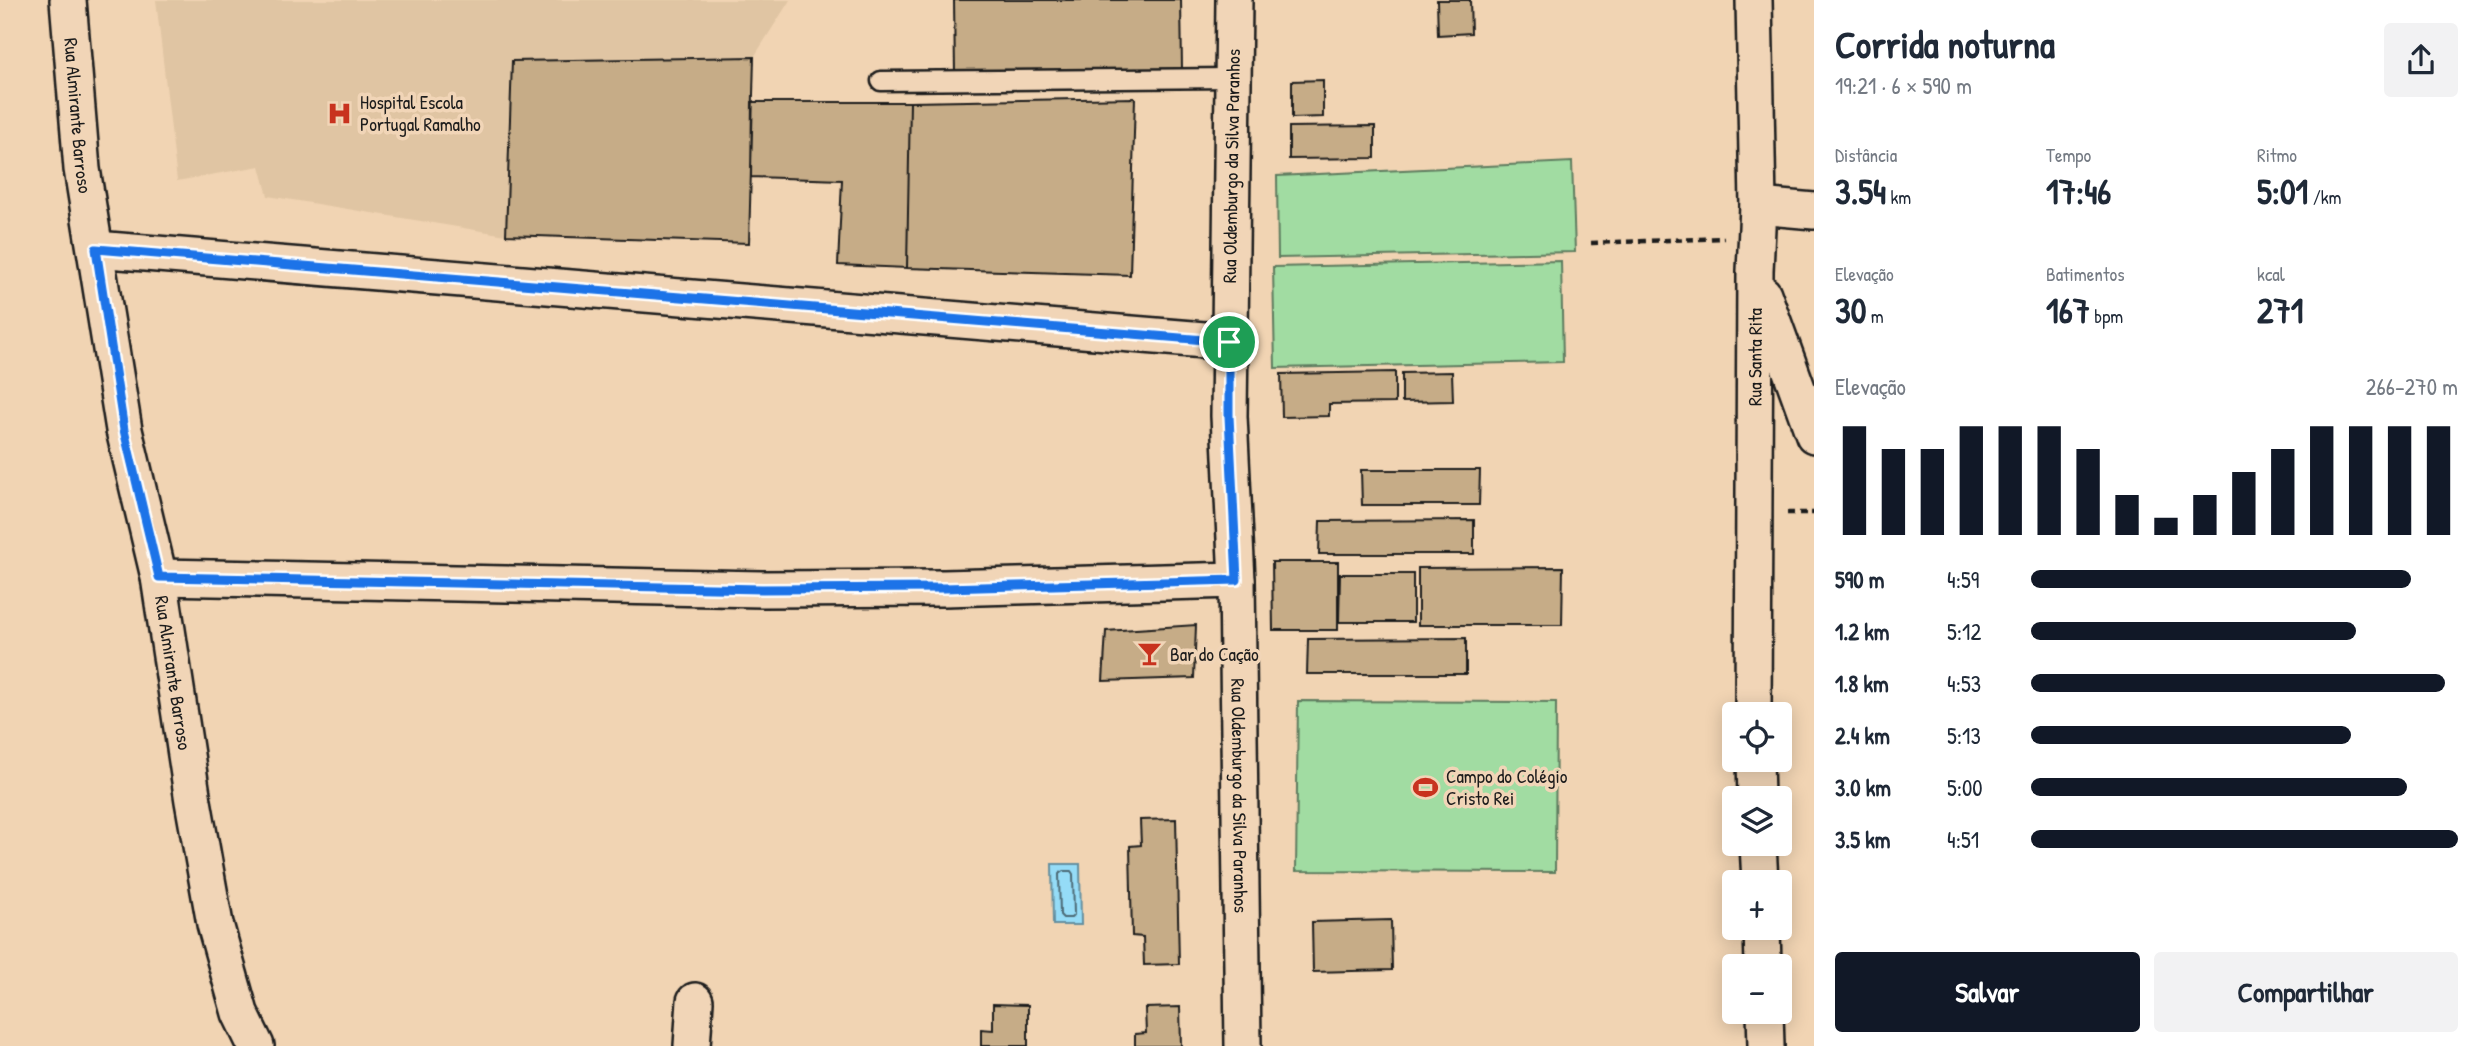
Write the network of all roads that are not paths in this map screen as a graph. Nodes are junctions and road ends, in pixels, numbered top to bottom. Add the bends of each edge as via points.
1 (68, 0) edge
2 (1234, 0) edge
3 (1754, 0) edge
4 (1233, 78) junction
5 (881, 81) dead end
6 (1814, 211) edge
7 (1757, 221) junction
8 (96, 249) junction
9 (1755, 271) junction
10 (1229, 342) junction
11 (1814, 435) edge
12 (159, 577) junction
13 (1237, 580) junction
14 (1753, 702) edge
15 (695, 1001) dead end
16 (1765, 1024) edge
17 (256, 1046) edge
18 (692, 1046) edge
19 (1243, 1046) edge
20 (1766, 1046) edge

1 - 8 street, Rua Almirante Barroso via 82,169
2 - 4 street, Rua Oldemburgo da Silva Paranhos
3 - 7 street, Rua Santa Rita
4 - 5 lane
4 - 10 street, Rua Oldemburgo da Silva Paranhos
6 - 7 street
7 - 9 street, Rua Santa Rita
8 - 10 street
8 - 12 street, Rua Almirante Barroso via 124,430
9 - 11 street
9 - 14 street, Rua Santa Rita
10 - 13 street, Rua Oldemburgo da Silva Paranhos
12 - 13 street via 762,589
12 - 17 street, Rua Almirante Barroso via 215,924 240,1013
13 - 19 street, Rua Oldemburgo da Silva Paranhos
15 - 18 street
16 - 20 street

